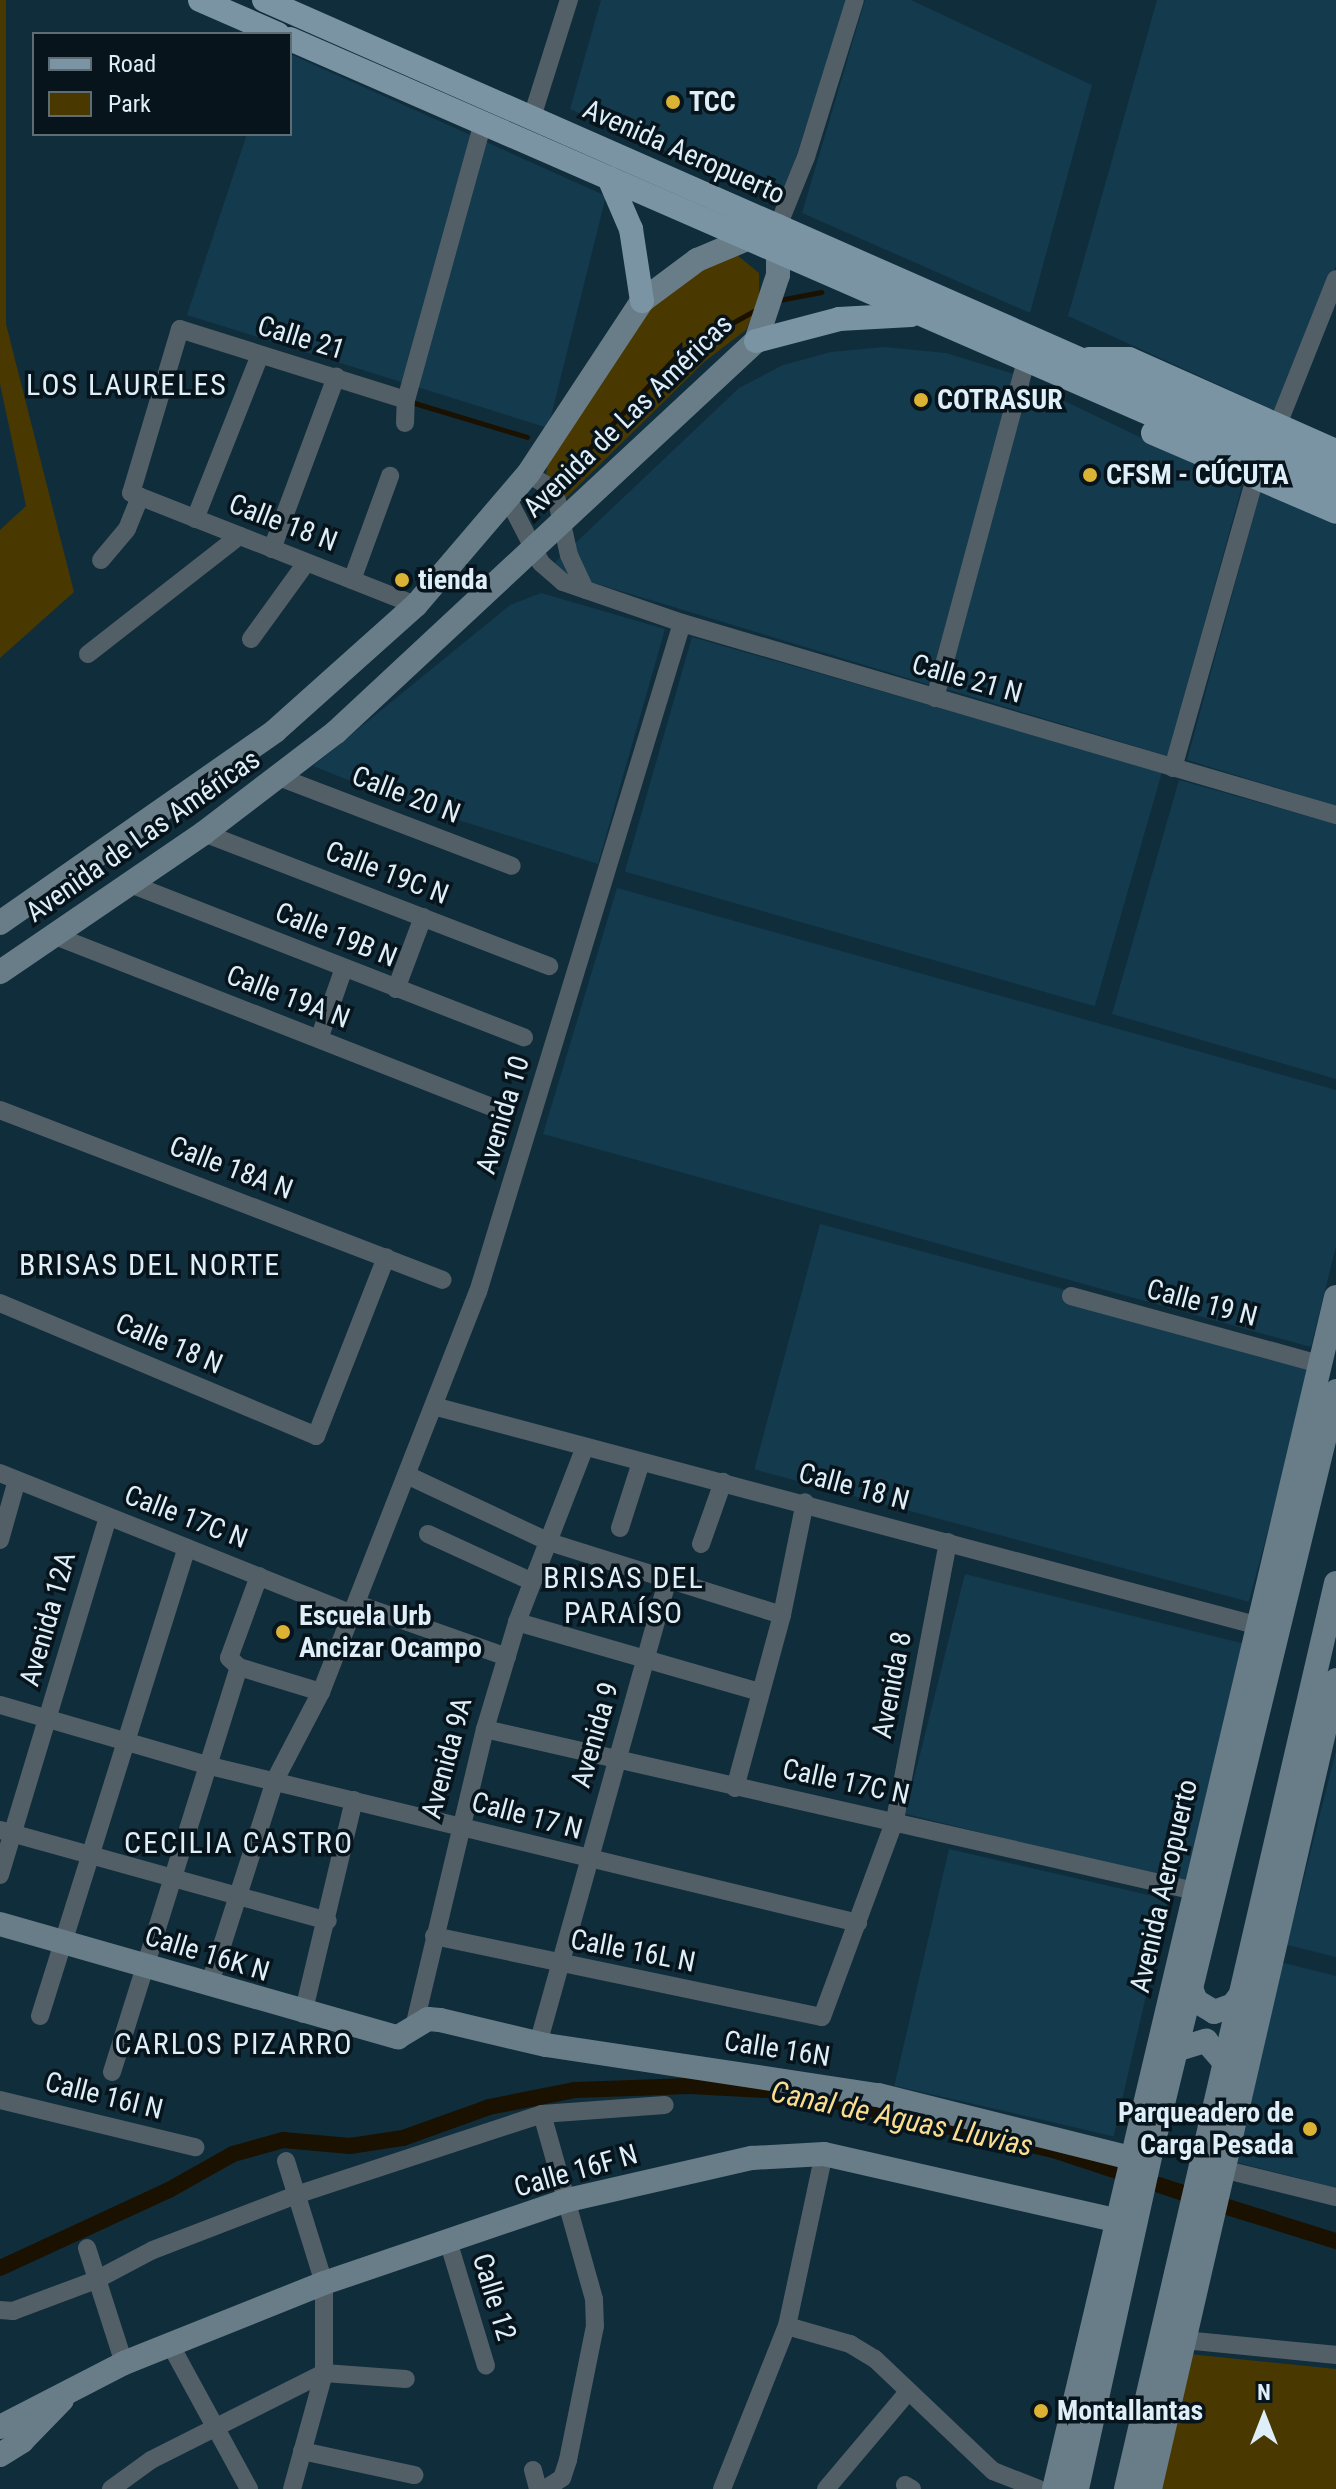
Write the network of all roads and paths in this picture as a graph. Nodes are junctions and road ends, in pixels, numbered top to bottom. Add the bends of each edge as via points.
1 (200, 0) edge
2 (264, 0) edge
3 (569, 0) edge
4 (855, 0) edge
5 (294, 6) edge
6 (273, 32) edge
7 (292, 40) edge
8 (532, 117) junction
9 (483, 123) junction
10 (609, 178) junction
11 (778, 226) junction
12 (746, 239) junction
13 (778, 264) junction
14 (1336, 279) edge
15 (642, 301) junction
16 (922, 316) junction
17 (760, 331) junction
18 (260, 355) junction
19 (1026, 361) junction
20 (1071, 368) junction
21 (336, 377) junction
22 (406, 400) junction
23 (405, 423) dead end
24 (1277, 427) junction
25 (1336, 451) edge
26 (1336, 472) edge
27 (528, 474) junction
28 (390, 476) dead end
29 (1254, 481) junction
30 (135, 495) junction
31 (1336, 495) edge
32 (508, 499) junction
33 (1336, 512) edge
34 (564, 518) junction
35 (195, 519) junction
36 (239, 536) junction
37 (533, 548) junction
38 (272, 549) junction
39 (101, 560) dead end
40 (306, 563) junction
41 (352, 580) junction
42 (585, 590) junction
43 (416, 605) junction
44 (682, 623) junction
45 (251, 639) dead end
46 (88, 654) dead end
47 (935, 698) junction
48 (1173, 768) junction
49 (279, 777) junction
50 (1336, 815) edge
51 (204, 833) junction
52 (512, 866) dead end
53 (128, 883) junction
54 (423, 917) junction
55 (0, 923) edge
56 (53, 935) junction
57 (549, 966) dead end
58 (344, 968) junction
59 (0, 972) edge
60 (396, 989) junction
61 (524, 1037) dead end
62 (319, 1039) junction
63 (0, 1110) edge
64 (501, 1111) dead end
65 (386, 1257) junction
66 (442, 1280) dead end
67 (1071, 1296) dead end
68 (1336, 1297) edge
69 (0, 1303) edge
70 (1319, 1364) junction
71 (1336, 1391) edge
72 (437, 1407) junction
73 (1314, 1434) junction
74 (585, 1447) junction
75 (641, 1462) junction
76 (409, 1476) junction
77 (9, 1477) edge
78 (723, 1482) junction
79 (805, 1502) junction
80 (108, 1517) junction
81 (620, 1528) dead end
82 (428, 1534) dead end
83 (0, 1540) edge
84 (549, 1542) junction
85 (948, 1542) junction
86 (701, 1544) dead end
87 (187, 1547) junction
88 (259, 1576) junction
89 (667, 1581) junction
90 (533, 1582) junction
91 (1336, 1583) edge
92 (355, 1609) junction
93 (782, 1615) junction
94 (517, 1622) junction
95 (1256, 1625) junction
96 (507, 1657) junction
97 (646, 1660) junction
98 (239, 1667) junction
99 (1336, 1680) edge
100 (321, 1692) junction
101 (760, 1692) junction
102 (0, 1705) edge
103 (47, 1721) junction
104 (485, 1729) junction
105 (126, 1742) junction
106 (618, 1759) junction
107 (206, 1765) junction
108 (275, 1780) junction
109 (735, 1788) junction
110 (354, 1800) junction
111 (895, 1820) junction
112 (459, 1827) junction
113 (7, 1832) edge
114 (90, 1855) junction
115 (588, 1861) junction
116 (0, 1875) edge
117 (176, 1879) junction
118 (1195, 1891) junction
119 (236, 1895) junction
120 (328, 1921) junction
121 (858, 1923) junction
122 (0, 1924) edge
123 (434, 1936) junction
124 (63, 1942) junction
125 (1179, 1957) junction
126 (560, 1965) junction
127 (144, 1967) junction
128 (209, 1986) junction
129 (1192, 1992) junction
130 (1239, 1997) junction
131 (303, 2014) junction
132 (40, 2016) dead end
133 (822, 2017) joint
134 (406, 2032) junction
135 (538, 2044) junction
136 (1178, 2047) junction
137 (1153, 2062) junction
138 (1225, 2063) junction
139 (112, 2072) dead end
140 (0, 2100) edge
141 (665, 2105) dead end
142 (542, 2114) junction
143 (195, 2147) dead end
144 (824, 2154) junction
145 (1130, 2158) junction
146 (286, 2161) dead end
147 (1222, 2169) junction
148 (296, 2195) junction
149 (1336, 2197) edge
150 (568, 2200) junction
151 (1114, 2220) junction
152 (449, 2244) junction
153 (87, 2248) dead end
154 (1173, 2279) junction
155 (96, 2280) junction
156 (324, 2283) junction
157 (1192, 2301) junction
158 (0, 2310) edge
159 (1165, 2314) junction
160 (787, 2326) junction
161 (1184, 2340) junction
162 (170, 2344) junction
163 (1336, 2355) edge
164 (124, 2363) junction
165 (486, 2366) dead end
166 (324, 2373) junction
167 (406, 2379) dead end
168 (907, 2393) junction
169 (216, 2427) junction
170 (3, 2434) edge
171 (302, 2451) junction
172 (533, 2470) dead end
173 (414, 2475) dead end
174 (111, 2489) edge
175 (249, 2489) edge
176 (292, 2489) edge
177 (538, 2489) edge
178 (545, 2489) edge
179 (722, 2489) edge
180 (826, 2489) edge
181 (1039, 2489) edge
182 (1054, 2489) edge
183 (1077, 2489) edge
184 (1126, 2489) edge
185 (1150, 2489) edge

1 - 6 main road
2 - 5 main road, Avenida Aeropuerto
3 - 8 street
4 - 11 street via 806,157
5 - 8 main road, Avenida Aeropuerto
7 - 9 main road, Avenida Aeropuerto
8 - 11 main road, Avenida Aeropuerto
9 - 10 main road, Avenida Aeropuerto
9 - 22 street
10 - 12 main road, Avenida Aeropuerto
10 - 15 main road via 631,229
11 - 12 main road, Avenida de Las Américas
11 - 13 main road, Avenida de Las Américas
11 - 20 main road, Avenida Aeropuerto
12 - 13 main road, Avenida Aeropuerto
12 - 15 main road, Avenida de Las Américas via 697,260
13 - 16 main road, Avenida Aeropuerto
13 - 17 main road, Avenida de Las Américas
14 - 24 street
15 - 27 main road, Avenida de Las Américas
16 - 17 main road via 839,319
16 - 19 main road, Avenida Aeropuerto
17 - 34 main road, Avenida de Las Américas
18 - 21 street, Calle 21
18 - 30 street, Calle 21 via 180,329
18 - 35 street
19 - 20 main road, Avenida Aeropuerto
19 - 47 street
20 - 24 main road via 1129,359
20 - 26 main road
20 - 29 main road via 1103,409
20 - 31 main road
21 - 22 street, Calle 21
21 - 38 street
22 - 23 street
24 - 25 main road
27 - 32 main road, Avenida de Las Américas
27 - 34 street via 550,487
28 - 41 street
29 - 33 main road
29 - 48 street
30 - 35 street, Calle 18 N
30 - 39 street via 127,529
32 - 37 street, Calle 21 N
32 - 43 main road, Avenida de Las Américas
34 - 37 main road, Avenida de Las Américas
34 - 42 street via 569,555
35 - 36 street, Calle 18 N
36 - 38 street, Calle 18 N
36 - 46 street
37 - 42 street, Calle 21 N via 549,575
37 - 49 main road, Avenida de Las Américas via 336,732
38 - 40 street, Calle 18 N
40 - 41 street, Calle 18 N
40 - 45 street
41 - 43 street, Calle 18 N
42 - 44 street, Calle 21 N
43 - 55 main road, Avenida de Las Américas via 275,731
44 - 47 street, Calle 21 N
44 - 72 street, Avenida 10 via 478,1292
47 - 48 street, Calle 21 N
48 - 50 street, Calle 21 N
49 - 51 main road, Avenida de Las Américas
49 - 52 street, Calle 20 N
51 - 53 main road, Avenida de Las Américas
51 - 54 street, Calle 19C N
53 - 56 main road, Avenida de Las Américas
53 - 58 street, Calle 19B N
54 - 57 street, Calle 19C N
54 - 60 street
56 - 59 main road, Avenida de Las Américas
56 - 62 street, Calle 19A N
58 - 60 street, Calle 19B N
58 - 62 street
60 - 61 street, Calle 19B N
62 - 64 street, Calle 19A N
63 - 65 street, Calle 18A N
65 - 66 street, Calle 18A N
65 - 69 street, Calle 18 N via 316,1436
67 - 70 street, Calle 19 N
68 - 70 main road, Avenida Aeropuerto
70 - 73 main road, Avenida Aeropuerto
71 - 73 main road, Avenida Aeropuerto
72 - 74 street, Calle 18 N
72 - 76 street, Avenida 10
73 - 95 main road, Avenida Aeropuerto
73 - 129 main road, Avenida Aeropuerto
74 - 75 street, Calle 18 N
74 - 84 street, Avenida 9A
75 - 78 street, Calle 18 N
75 - 81 street
76 - 84 street
76 - 92 street, Avenida 10
77 - 80 street, Calle 17C N
77 - 83 street
78 - 79 street, Calle 18 N
78 - 86 street
79 - 85 street, Calle 18 N
79 - 93 street
80 - 87 street, Calle 17C N
80 - 103 street, Avenida 12A
82 - 90 street
84 - 89 street
84 - 90 street, Avenida 9A
85 - 95 street, Calle 18 N
85 - 111 street, Avenida 8
87 - 88 street, Calle 17C N
87 - 105 street
88 - 92 street, Calle 17C N
88 - 98 street via 229,1650
89 - 93 street
89 - 97 street, Avenida 9
90 - 94 street, Avenida 9A
91 - 130 main road
92 - 96 street, Calle 17C N
92 - 100 street, Avenida 10
93 - 101 street
94 - 96 street, Avenida 9A
94 - 97 street
95 - 118 main road, Avenida Aeropuerto
96 - 104 street, Avenida 9A
97 - 101 street
97 - 106 street, Avenida 9
98 - 100 street
98 - 107 street
99 - 147 main road
100 - 108 street, Avenida 10
101 - 109 street
102 - 103 street, Calle 17 N
103 - 105 street, Calle 17 N
103 - 113 street, Avenida 12A
104 - 106 street, Calle 17C N
104 - 112 street, Avenida 9A
105 - 107 street, Calle 17 N
105 - 114 street
106 - 109 street, Calle 17C N
106 - 115 street, Avenida 9
107 - 108 street, Calle 17 N
107 - 117 street
108 - 110 street, Calle 17 N
108 - 119 street, Avenida 10
109 - 111 street, Calle 17C N
110 - 112 street, Calle 17 N
110 - 120 street
111 - 118 street, Calle 17C N
111 - 121 street, Avenida 8
112 - 115 street, Calle 17 N
112 - 123 street, Avenida 9A
113 - 114 street
113 - 116 street, Avenida 12A
114 - 117 street
114 - 124 street
115 - 121 street, Calle 17 N
115 - 126 street, Avenida 9
117 - 119 street
117 - 127 street
118 - 125 main road, Avenida Aeropuerto
119 - 120 street
119 - 128 street, Avenida 10
120 - 131 street
121 - 133 street, Avenida 8
122 - 124 main road, Calle 16K N
123 - 126 street, Calle 16L N
123 - 134 street, Avenida 9A
124 - 127 main road, Calle 16K N
124 - 132 street
125 - 129 main road
125 - 137 main road, Avenida Aeropuerto
126 - 133 street, Calle 16L N
126 - 135 street, Avenida 9
127 - 128 main road, Calle 16K N
127 - 139 street
128 - 131 main road, Calle 16K N
129 - 130 main road via 1214,2012
129 - 136 main road, Avenida Aeropuerto
130 - 138 main road
131 - 134 main road, Calle 16K N
134 - 135 main road, Calle 16N via 428,2019 440,2020
135 - 145 main road, Calle 16N via 878,2095
136 - 137 main road
136 - 138 main road via 1206,2041
136 - 183 main road, Avenida Aeropuerto
137 - 145 main road, Avenida Aeropuerto
138 - 154 main road
140 - 143 street, Calle 16I N
141 - 142 street
142 - 148 street
142 - 150 street
144 - 150 main road, Calle 16F N via 752,2158
144 - 151 main road, Calle 16F N
144 - 160 street
145 - 151 main road, Avenida Aeropuerto
146 - 148 street
147 - 149 street
147 - 157 main road
148 - 155 street via 153,2250
148 - 156 street
150 - 152 main road, Calle 16F N
150 - 178 street via 594,2299 595,2326 568,2460 562,2478
151 - 182 main road, Avenida Aeropuerto
152 - 156 main road, Calle 16F N
152 - 165 street, Calle 12
153 - 155 street
154 - 157 main road
154 - 159 main road
155 - 158 street via 13,2311
155 - 164 street
156 - 162 main road, Calle 16F N
156 - 166 street
157 - 159 main road
157 - 161 main road
159 - 184 main road
160 - 168 street via 850,2344 875,2359
160 - 179 street
161 - 163 street
161 - 185 main road
162 - 164 main road, Calle 16F N
162 - 169 street
164 - 170 main road, Calle 16F N via 75,2387
166 - 167 street
166 - 169 street
166 - 171 street
168 - 180 street
168 - 181 street via 993,2471
169 - 174 street via 151,2460
169 - 175 street
171 - 173 street
171 - 176 street
172 - 177 street

